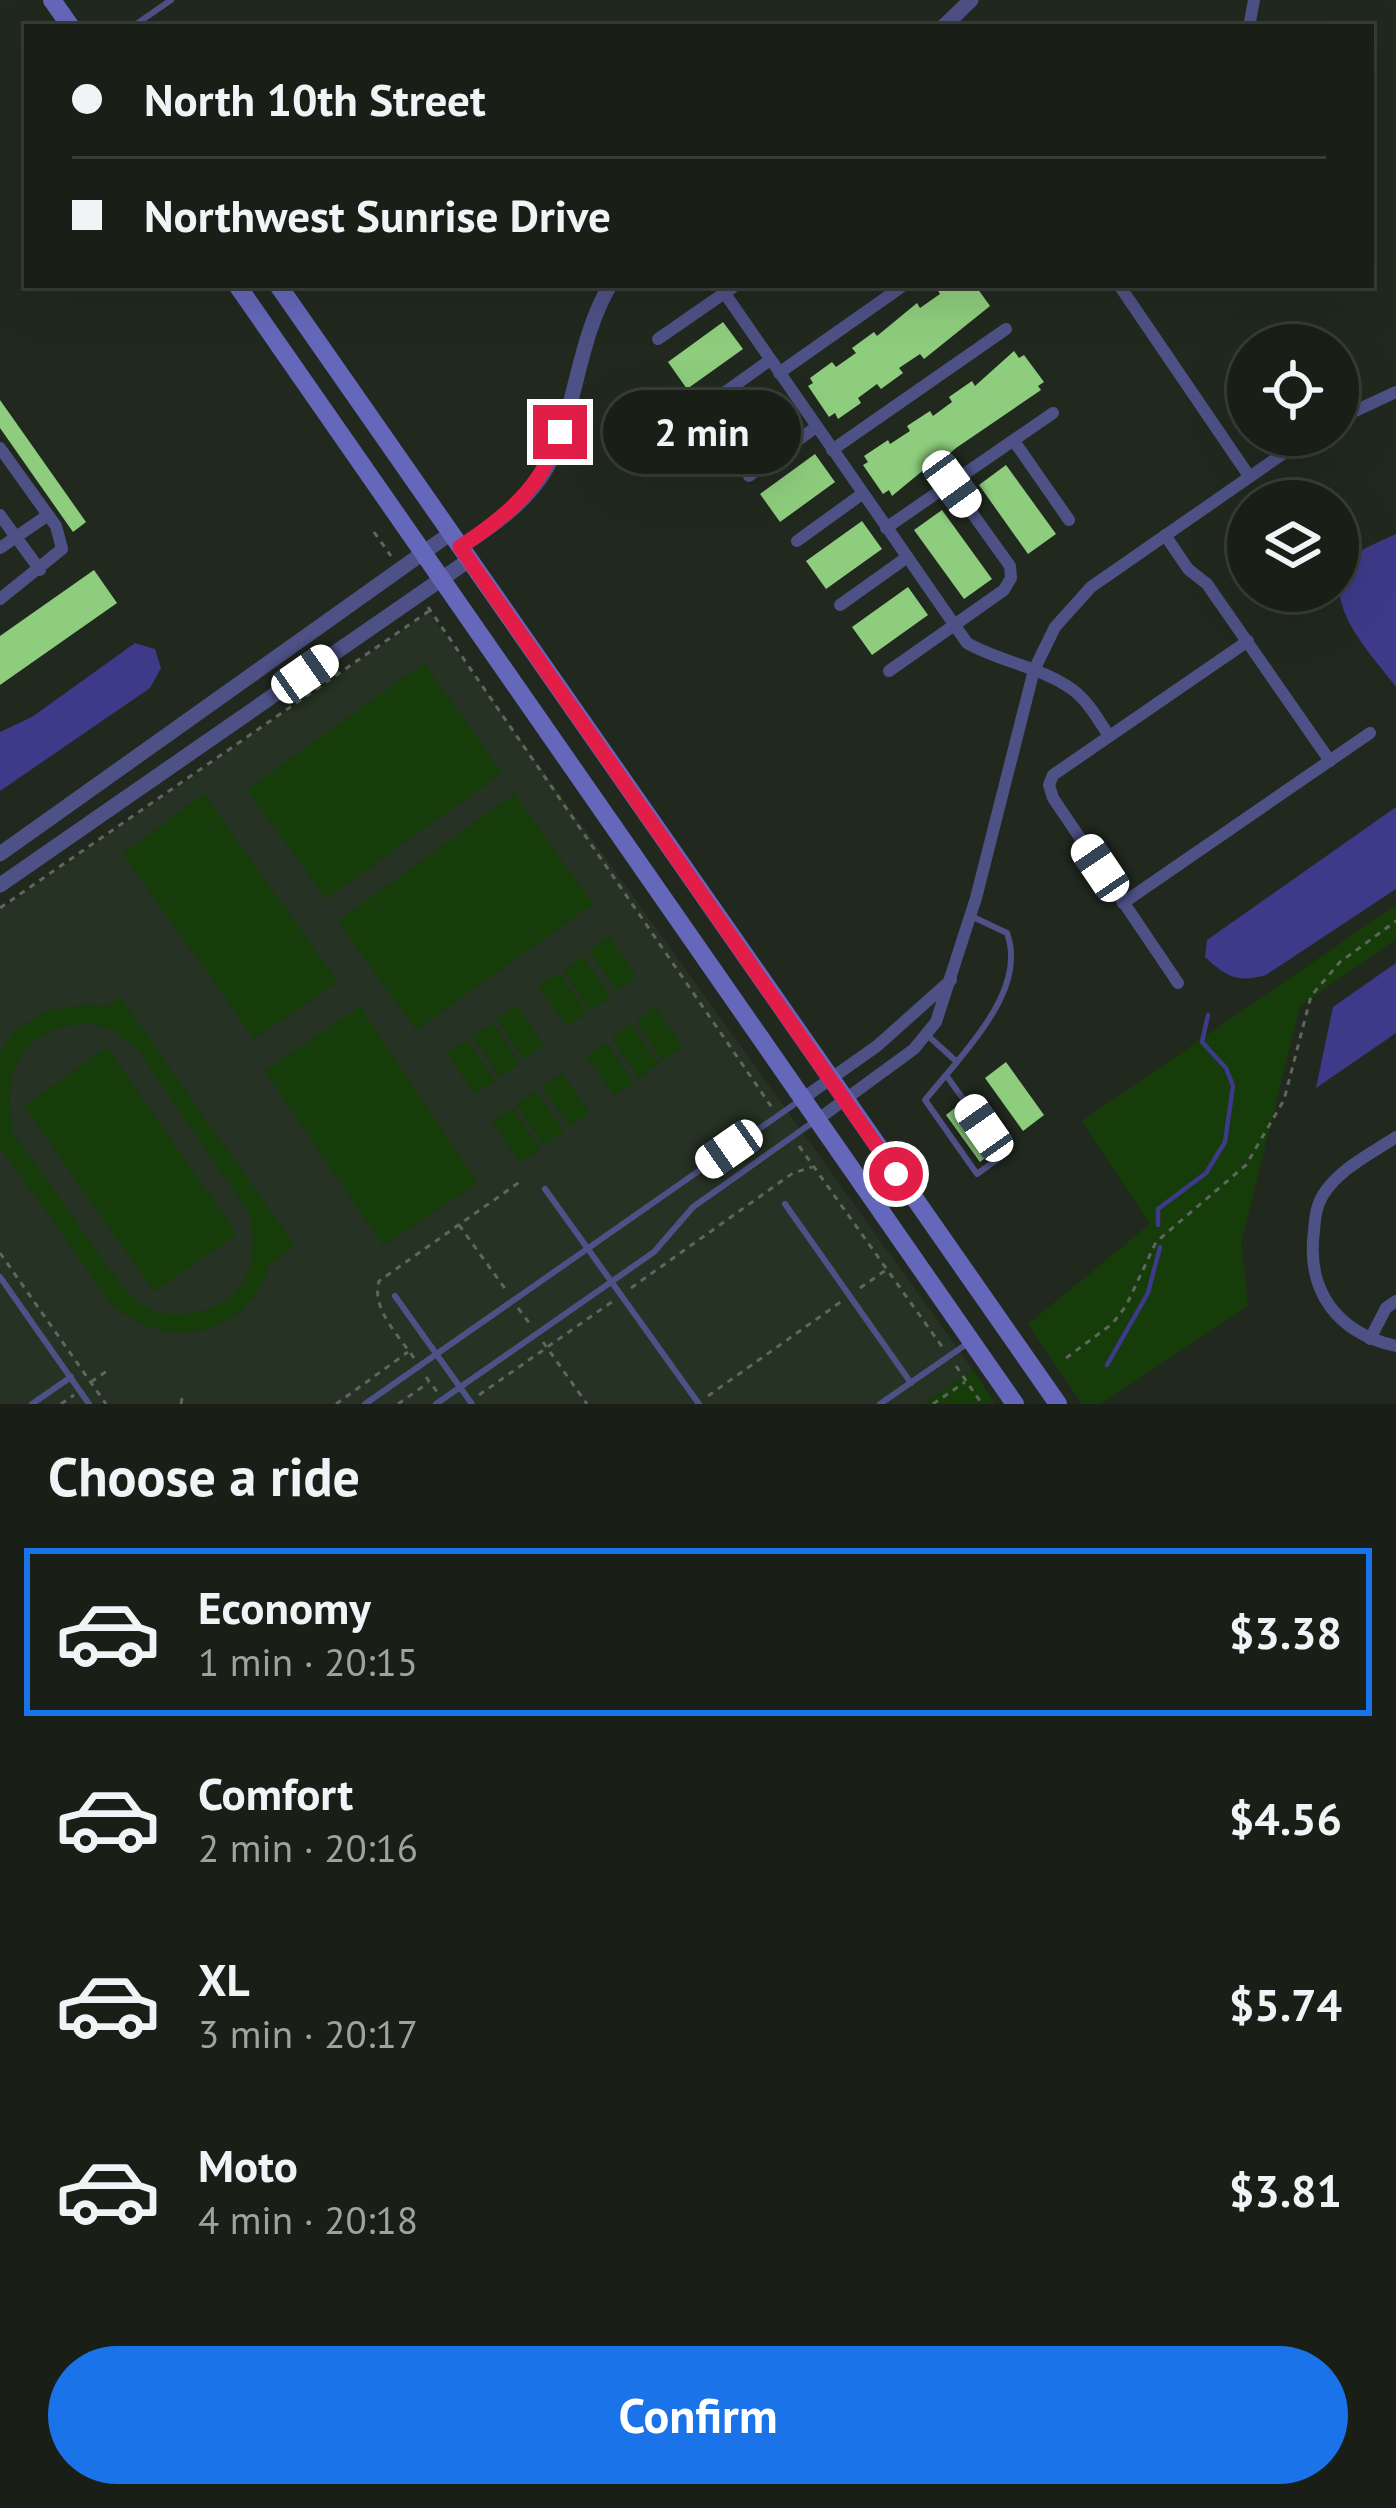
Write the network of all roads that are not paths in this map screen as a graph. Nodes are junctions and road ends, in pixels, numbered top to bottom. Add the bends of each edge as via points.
1 (171, 0) edge
2 (971, 0) edge
3 (136, 24) edge
4 (946, 24) edge
5 (239, 288) edge
6 (280, 288) edge
7 (609, 288) edge
8 (726, 288) edge
9 (899, 288) edge
10 (1121, 288) edge
11 (1006, 329) dead end
12 (658, 339) dead end
13 (775, 366) junction
14 (1396, 392) edge
15 (703, 408) dead end
16 (1359, 409) edge
17 (1053, 413) dead end
18 (816, 427) junction
19 (1014, 440) junction
20 (0, 448) edge
21 (832, 449) junction
22 (1279, 456) edge
23 (749, 476) dead end
24 (1249, 476) junction
25 (952, 484) junction
26 (862, 494) junction
27 (0, 515) edge
28 (48, 515) junction
29 (1069, 520) dead end
30 (886, 528) junction
31 (1165, 535) junction
32 (16, 537) junction
33 (797, 541) dead end
34 (460, 547) junction
35 (0, 548) edge
36 (422, 554) junction
37 (905, 558) junction
38 (40, 570) junction
39 (440, 580) junction
40 (0, 599) edge
41 (839, 605) dead end
42 (953, 625) junction
43 (1248, 641) junction
44 (1034, 670) junction
45 (889, 671) dead end
46 (1370, 733) dead end
47 (1109, 736) junction
48 (1330, 761) junction
49 (0, 854) edge
50 (0, 885) edge
51 (1123, 902) junction
52 (970, 916) junction
53 (952, 979) junction
54 (1178, 983) dead end
55 (926, 1034) junction
56 (957, 1061) junction
57 (946, 1075) junction
58 (830, 1078) junction
59 (802, 1099) junction
60 (845, 1100) junction
61 (817, 1120) junction
62 (1396, 1137) edge
63 (545, 1189) dead end
64 (785, 1204) dead end
65 (587, 1247) junction
66 (0, 1277) edge
67 (612, 1281) junction
68 (395, 1296) dead end
69 (1396, 1301) edge
70 (1370, 1340) junction
71 (971, 1341) junction
72 (1396, 1346) edge
73 (436, 1354) junction
74 (71, 1377) junction
75 (910, 1383) junction
76 (460, 1388) junction
77 (439, 1402) edge
78 (471, 1403) edge
79 (699, 1403) edge
80 (32, 1404) edge
81 (88, 1404) edge
82 (365, 1404) edge
83 (880, 1404) edge
84 (1015, 1404) edge
85 (1058, 1404) edge

1 - 3 lane
2 - 4 street
5 - 36 main road
6 - 34 main road
7 - 34 street via 552,458 521,502
8 - 12 street
8 - 13 street
9 - 13 street
10 - 24 street
11 - 21 street
13 - 15 street
13 - 18 street
14 - 16 street
17 - 19 street
18 - 21 street
18 - 23 street
19 - 25 street
19 - 29 street
20 - 28 street
21 - 26 street
22 - 24 street
24 - 31 street
25 - 30 street
25 - 42 street via 1011,578
26 - 30 street
26 - 33 street
27 - 32 street
28 - 32 street
28 - 38 street via 62,549
30 - 37 street
31 - 43 street
31 - 44 street via 1091,587 1055,627
32 - 35 street
32 - 38 street
34 - 36 street
34 - 39 street
34 - 58 main road
36 - 39 main road
36 - 49 street
37 - 41 street
37 - 42 street
38 - 40 street
39 - 50 street
39 - 59 main road
42 - 44 street via 985,653
42 - 45 street
43 - 47 street
43 - 48 street
44 - 47 street via 1078,693
44 - 52 street
46 - 48 street
47 - 51 street via 1049,785
48 - 51 street
51 - 54 street
52 - 53 street
52 - 56 lane via 1007,933 1013,959 986,1026
53 - 55 street
53 - 58 street
55 - 56 lane
55 - 60 street
56 - 57 lane
57 - 57 lane via 1003,1155 977,1174 925,1100
58 - 59 street
58 - 60 main road
59 - 61 main road
59 - 65 lane
60 - 61 street
60 - 85 main road
61 - 67 lane via 693,1207 654,1252
61 - 71 main road
62 - 70 street via 1341,1174 1316,1211 1316,1281 1347,1327
63 - 65 lane
64 - 75 lane
65 - 67 lane
65 - 73 lane
66 - 74 lane
67 - 76 lane
67 - 79 lane
68 - 73 lane
69 - 70 street
70 - 72 street
71 - 75 lane
71 - 84 main road
73 - 76 lane
73 - 82 lane
74 - 80 lane
74 - 81 lane
75 - 83 lane
76 - 77 lane
76 - 78 lane

